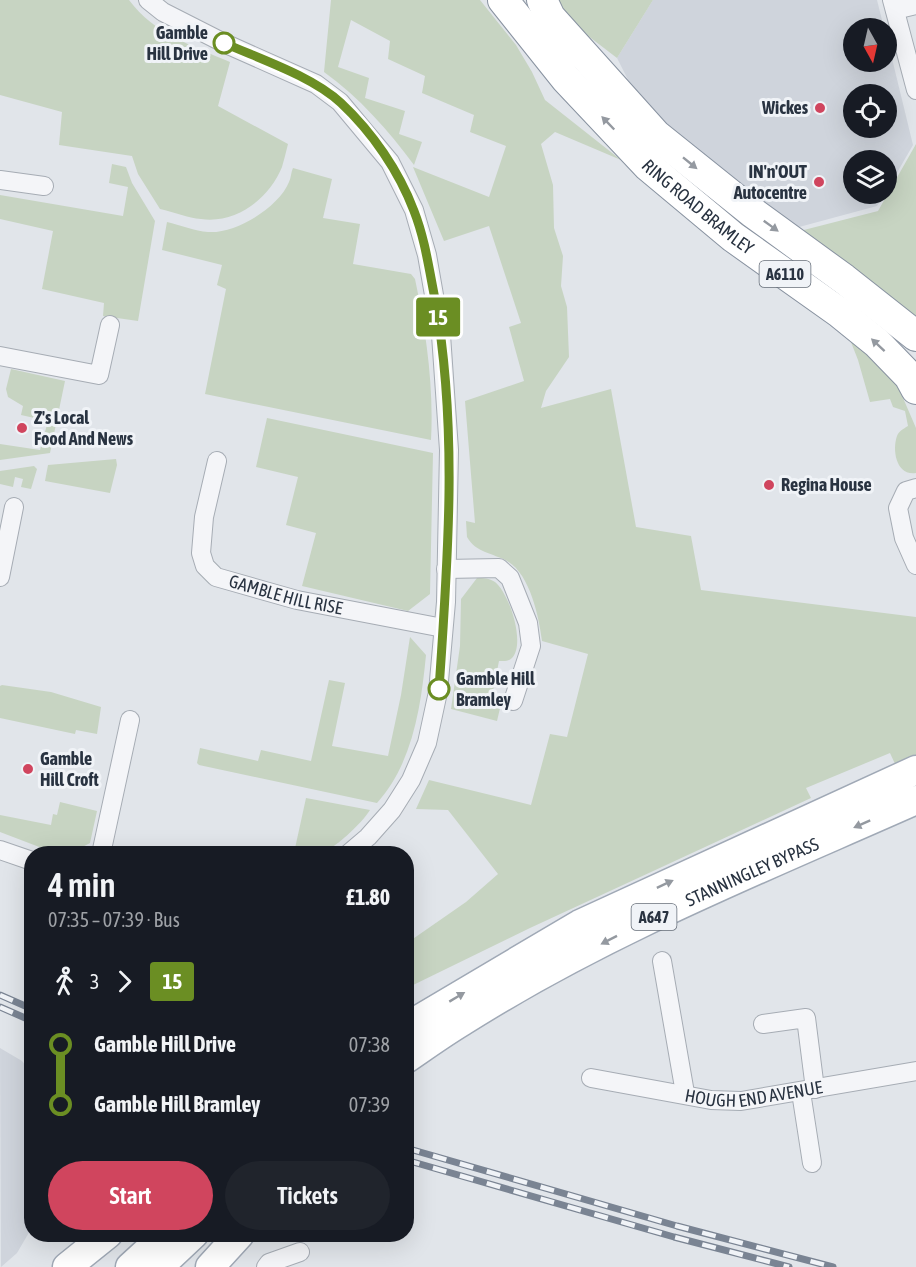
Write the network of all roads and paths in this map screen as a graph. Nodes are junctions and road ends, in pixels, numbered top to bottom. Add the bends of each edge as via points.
1 (148, 0) edge
2 (503, 0) edge
3 (542, 0) edge
4 (893, 5) edge
5 (916, 5) edge
6 (916, 90) edge
7 (0, 180) edge
8 (44, 186) dead end
9 (110, 325) dead end
10 (916, 336) edge
11 (0, 356) edge
12 (916, 389) edge
13 (217, 461) dead end
14 (916, 488) edge
15 (14, 507) dead end
16 (916, 566) edge
17 (446, 569) junction
18 (0, 577) edge
19 (443, 628) junction
20 (513, 701) dead end
21 (130, 720) dead end
22 (916, 770) edge
23 (916, 800) edge
24 (103, 846) edge
25 (358, 846) edge
26 (0, 850) edge
27 (24, 858) edge
28 (662, 961) dead end
29 (461, 1021) junction
30 (414, 1022) edge
31 (763, 1024) dead end
32 (414, 1053) edge
33 (414, 1064) edge
34 (916, 1071) edge
35 (591, 1078) dead end
36 (808, 1090) junction
37 (685, 1093) junction
38 (812, 1163) dead end
39 (98, 1242) edge
40 (157, 1242) edge
41 (186, 1242) edge
42 (233, 1242) edge
43 (300, 1252) dead end
44 (67, 1267) edge
45 (130, 1267) edge
46 (159, 1267) edge
47 (210, 1267) edge
48 (266, 1267) edge

1 - 17 street via 163,12 224,43 316,84 340,102 390,162 414,210 427,255 441,335 449,450
12 -> 2 highway, RING ROAD BRAMLEY / A6110 via 909,376 877,343 733,237 648,166 566,79
3 -> 10 highway, RING ROAD BRAMLEY / A6110 via 550,17 656,135
4 - 5 street
4 - 6 street
7 - 8 street
9 - 11 street via 99,375
13 - 19 street, GAMBLE HILL RISE via 204,517 201,553 205,566 216,578 297,600
14 - 16 street via 906,491 898,508 904,538
15 - 18 street
17 - 19 street
17 - 20 street via 499,568 510,578 528,622 531,646
19 - 25 street via 438,692 427,743 392,810
21 - 24 street
30 -> 22 main road, STANNINGLEY BYPASS / A647 via 580,924
23 -> 29 main road, STANNINGLEY BYPASS / A647 via 669,909
26 - 27 street
28 - 37 street
29 - 32 main road, STANNINGLEY BYPASS / A647
29 - 33 main road, A647
31 - 36 street via 806,1018
34 - 36 street, HOUGH END AVENUE
35 - 37 street, HOUGH END AVENUE
36 - 37 street, HOUGH END AVENUE via 741,1101 711,1100
36 - 38 street
39 - 44 main road
40 - 45 main road
41 - 46 main road
42 - 47 main road
43 - 48 street

